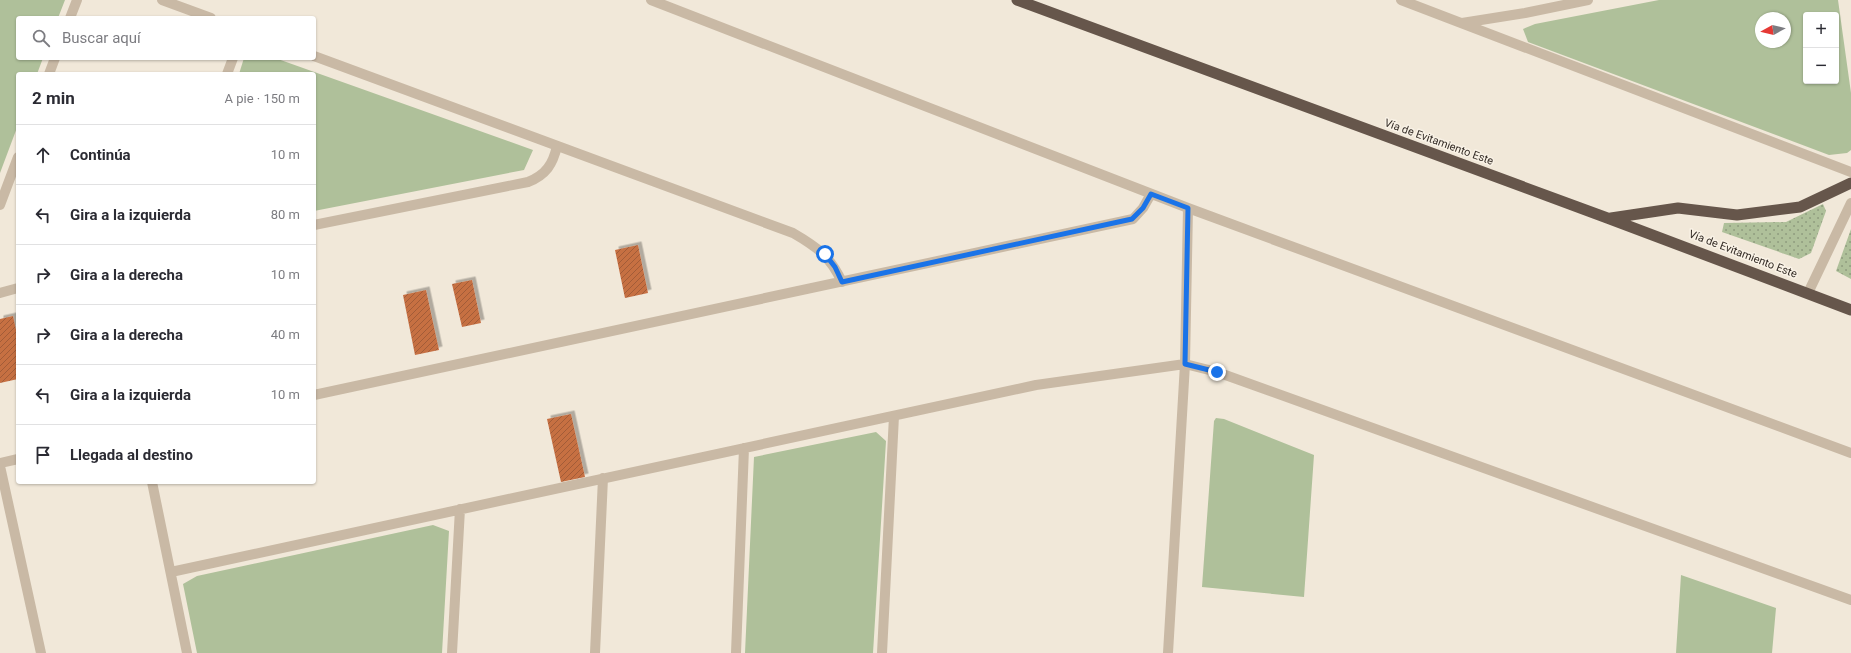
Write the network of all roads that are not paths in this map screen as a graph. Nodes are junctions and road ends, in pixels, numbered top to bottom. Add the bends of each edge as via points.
1 (77, 0) edge
2 (162, 0) edge
3 (651, 0) edge
4 (1017, 0) edge
5 (1401, 0) edge
6 (1588, 0) edge
7 (71, 16) edge
8 (206, 16) edge
9 (1462, 23) junction
10 (316, 57) edge
11 (54, 60) edge
12 (232, 60) edge
13 (50, 72) edge
14 (228, 72) edge
15 (557, 146) junction
16 (16, 162) edge
17 (1851, 172) edge
18 (1851, 183) edge
19 (1151, 194) junction
20 (1851, 203) edge
21 (0, 205) edge
22 (1188, 208) junction
23 (1610, 218) junction
24 (316, 225) edge
25 (842, 282) junction
26 (16, 289) edge
27 (1808, 292) junction
28 (0, 293) edge
29 (1851, 310) edge
30 (1185, 364) junction
31 (316, 395) edge
32 (894, 416) junction
33 (744, 448) junction
34 (1851, 452) edge
35 (16, 459) edge
36 (0, 463) edge
37 (0, 466) edge
38 (603, 478) junction
39 (152, 484) edge
40 (460, 509) junction
41 (171, 572) junction
42 (1851, 600) edge
43 (41, 653) edge
44 (187, 653) edge
45 (452, 653) edge
46 (595, 653) edge
47 (736, 653) edge
48 (882, 653) edge
49 (1168, 653) edge

1 - 7 street
2 - 8 street
3 - 19 street
4 - 23 highway, Vía de Evitamiento Este
5 - 9 street
6 - 9 street
9 - 17 street
10 - 15 street
11 - 13 street
12 - 14 street
15 - 24 street via 549,168 540,177 528,182
15 - 25 street via 793,233 825,254
16 - 21 street
18 - 23 highway via 1800,208 1737,214 1678,208
19 - 22 street
19 - 25 street via 1143,208 1132,219
20 - 27 street
22 - 30 street
22 - 34 street
23 - 27 highway, Vía de Evitamiento Este
25 - 31 street
26 - 28 street
27 - 29 highway, Vía de Evitamiento Este
30 - 32 street via 1036,385
30 - 42 street via 1217,372
30 - 49 street
32 - 33 street
32 - 48 street
33 - 38 street
33 - 47 street
35 - 36 street
37 - 43 street
38 - 40 street
38 - 46 street
39 - 41 street
40 - 41 street
40 - 45 street
41 - 44 street

